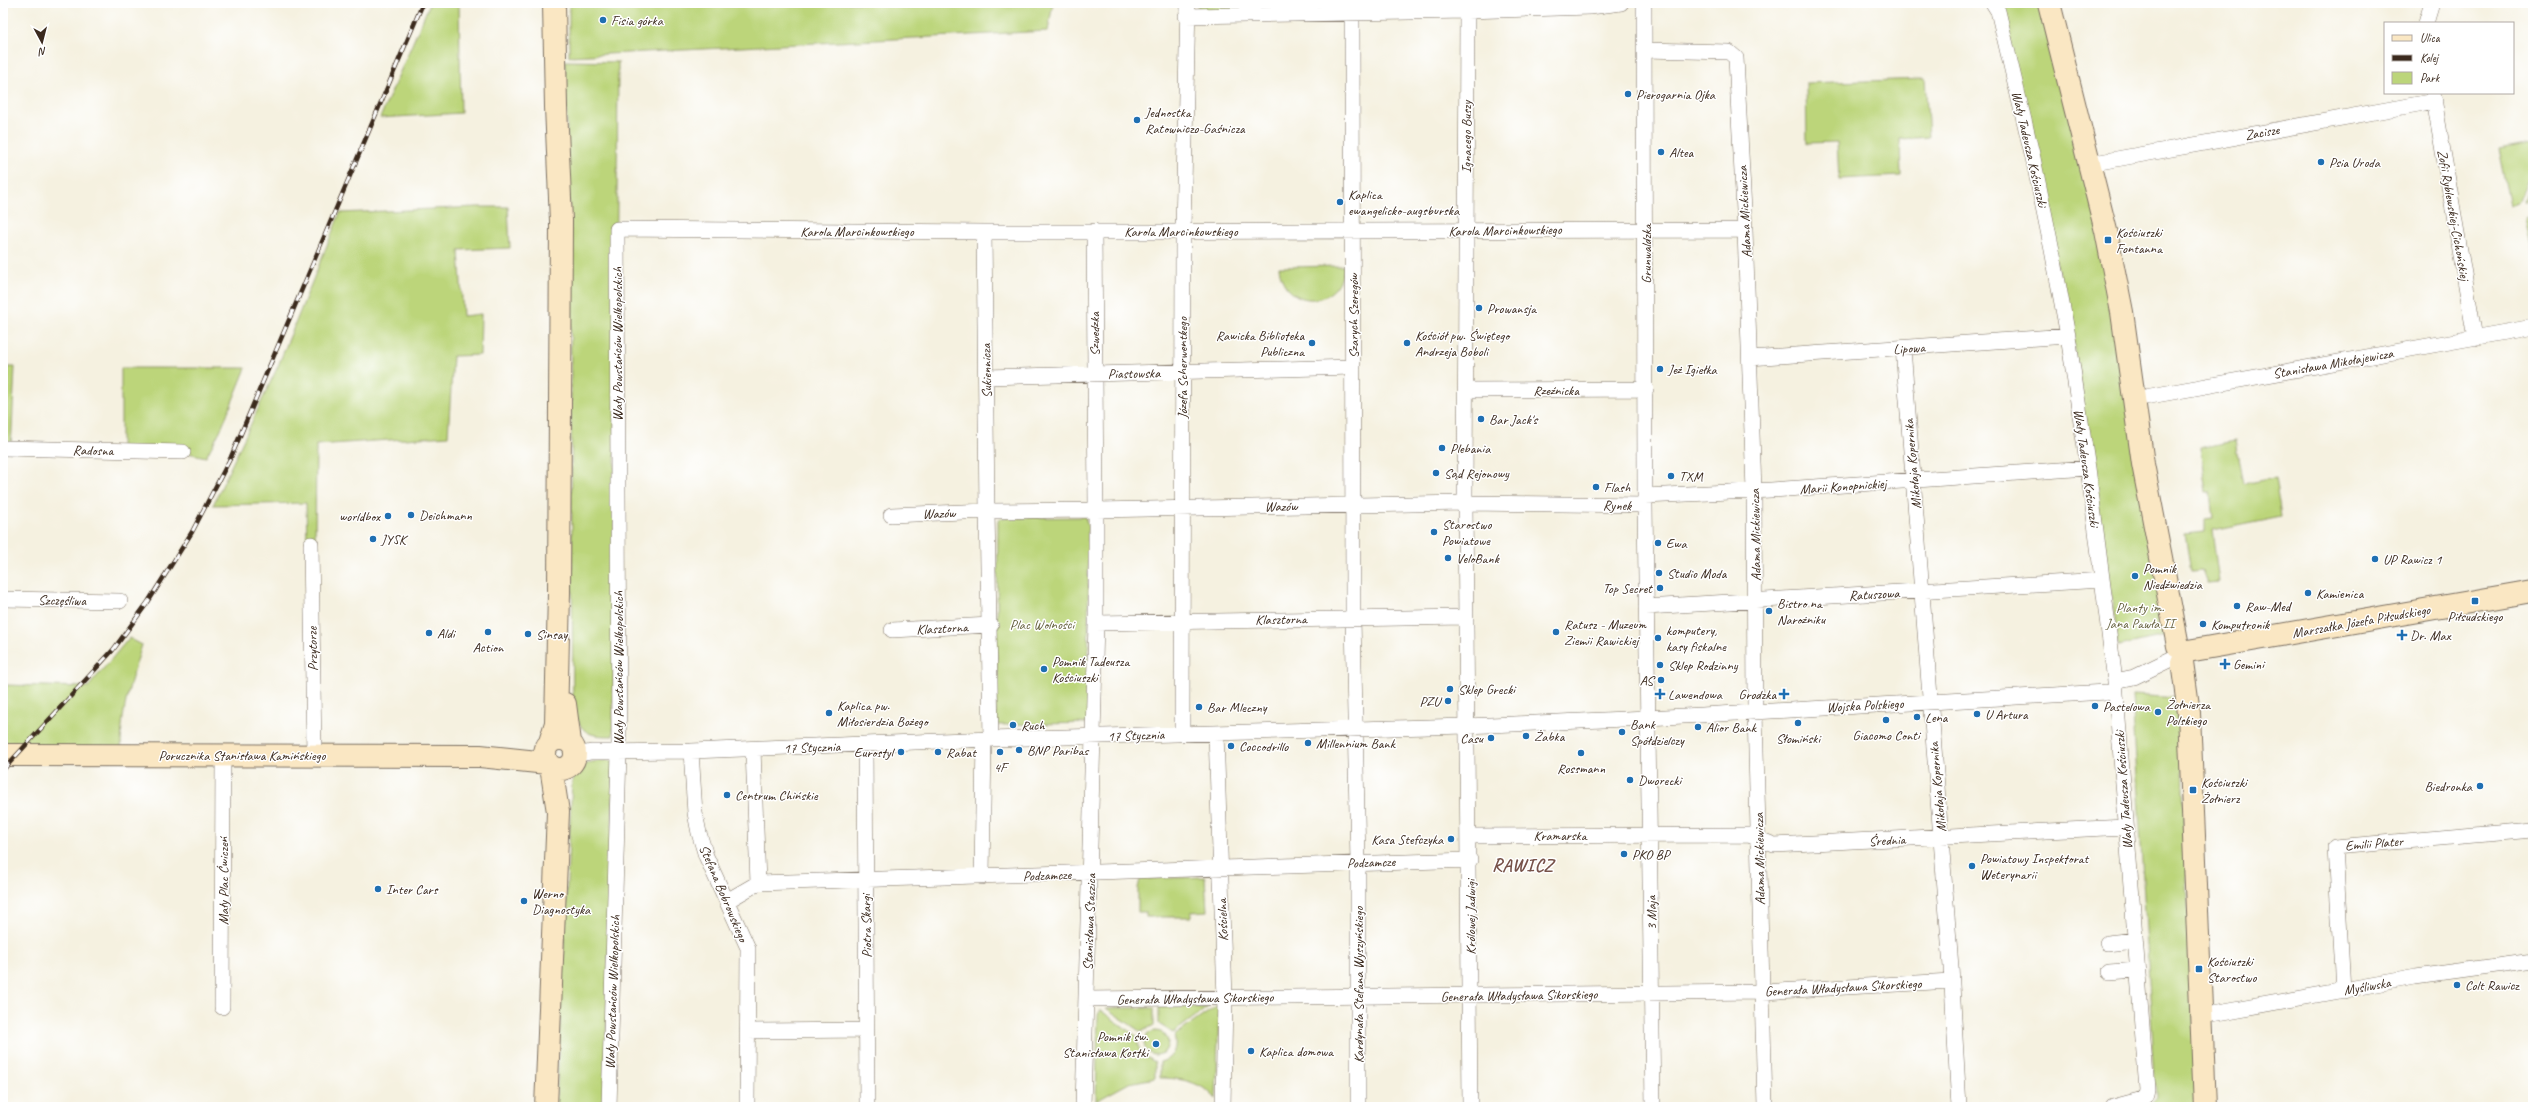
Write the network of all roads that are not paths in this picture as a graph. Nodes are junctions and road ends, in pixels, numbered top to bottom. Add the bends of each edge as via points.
1 (554, 3) edge
2 (1621, 3) edge
3 (1644, 3) edge
4 (1993, 3) edge
5 (2049, 3) edge
6 (2432, 3) edge
7 (1188, 10) edge
8 (1467, 11) junction
9 (1352, 14) junction
10 (2426, 22) edge
11 (1645, 50) junction
12 (2434, 97) edge
13 (2089, 164) junction
14 (1646, 229) junction
15 (617, 230) joint
16 (1183, 230) junction
17 (1745, 230) junction
18 (1094, 231) junction
19 (1466, 231) junction
20 (984, 232) junction
21 (1354, 232) junction
22 (2533, 327) edge
23 (2068, 336) junction
24 (2475, 338) junction
25 (1903, 348) junction
26 (1750, 358) junction
27 (1353, 367) junction
28 (1182, 372) junction
29 (1094, 374) junction
30 (986, 377) junction
31 (1646, 389) junction
32 (1466, 390) junction
33 (2134, 399) junction
34 (3, 448) edge
35 (183, 452) dead end
36 (2088, 468) junction
37 (1913, 481) junction
38 (1754, 491) junction
39 (1645, 500) junction
40 (1466, 503) junction
41 (1353, 505) junction
42 (1182, 509) junction
43 (1096, 510) junction
44 (987, 511) junction
45 (891, 515) dead end
46 (311, 544) dead end
47 (2102, 580) junction
48 (2533, 591) edge
49 (1922, 592) junction
50 (3, 599) edge
51 (120, 601) dead end
52 (1756, 601) junction
53 (1646, 608) junction
54 (1466, 617) junction
55 (1352, 618) junction
56 (1096, 622) junction
57 (1181, 622) junction
58 (991, 625) junction
59 (892, 630) dead end
60 (2180, 654) junction
61 (2111, 686) junction
62 (1930, 702) junction
63 (1755, 711) junction
64 (1648, 718) junction
65 (1466, 726) junction
66 (1354, 729) junction
67 (1182, 733) junction
68 (1216, 733) junction
69 (1092, 737) junction
70 (987, 739) junction
71 (865, 745) junction
72 (753, 749) junction
73 (561, 751) junction
74 (691, 751) junction
75 (618, 752) junction
76 (3, 755) edge
77 (314, 755) junction
78 (223, 756) junction
79 (2126, 827) junction
80 (2533, 830) edge
81 (1650, 835) junction
82 (1469, 836) junction
83 (1759, 838) junction
84 (1941, 838) junction
85 (1470, 860) junction
86 (1358, 863) junction
87 (1220, 868) junction
88 (1090, 873) junction
89 (982, 877) junction
90 (865, 880) junction
91 (758, 883) junction
92 (727, 901) junction
93 (2107, 943) dead end
94 (2135, 947) junction
95 (2533, 961) edge
96 (2137, 970) junction
97 (2109, 972) dead end
98 (1951, 981) junction
99 (2343, 990) junction
100 (1762, 992) junction
101 (1652, 993) junction
102 (1470, 995) junction
103 (1358, 996) junction
104 (1225, 998) junction
105 (1086, 999) junction
106 (222, 1007) dead end
107 (2201, 1016) junction
108 (867, 1030) junction
109 (747, 1031) junction
110 (546, 1107) edge
111 (609, 1107) edge
112 (747, 1107) edge
113 (867, 1107) edge
114 (1083, 1107) edge
115 (1223, 1107) edge
116 (1358, 1107) edge
117 (1470, 1107) edge
118 (1653, 1107) edge
119 (1765, 1107) edge
120 (1959, 1107) edge
121 (2112, 1107) edge
122 (2205, 1107) edge

1 - 73 street via 561,221
2 - 8 street via 1590,8
3 - 11 street, Grunwaldzka
4 - 23 street, Wały Tadeusza Kościuszki via 1998,11 2033,158
5 - 13 street
6 - 10 street
7 - 9 street
7 - 16 street, Józefa Scherwentkego
8 - 9 street
8 - 19 street, Ignacego Buszy
9 - 21 street, Szarych Szeregów
11 - 14 street, Grunwaldzka
11 - 17 street, Adama Mickiewicza via 1729,52 1734,55
12 - 13 street, Zacisze
12 - 24 street, Zofii Ryblewskiej-Cichońskiej
13 - 33 street via 2119,298
14 - 17 street, Karola Marcinkowskiego
14 - 19 street, Karola Marcinkowskiego
14 - 31 street, Grunwaldzka
15 - 20 street, Karola Marcinkowskiego
15 - 75 street, Wały Powstańców Wielkopolskich
16 - 18 street, Karola Marcinkowskiego
16 - 21 street, Karola Marcinkowskiego
16 - 28 street, Józefa Scherwentkego
17 - 26 street, Adama Mickiewicza
18 - 20 street, Karola Marcinkowskiego
18 - 29 street, Szwedzka
19 - 21 street, Karola Marcinkowskiego
19 - 32 street, Ignacego Buszy
20 - 30 street, Sukiennicza
21 - 27 street, Szarych Szeregów
22 - 24 street, Stanisława Mikołajewicza
23 - 25 street, Lipowa
23 - 36 street, Wały Tadeusza Kościuszki
24 - 33 street, Stanisława Mikołajewicza
25 - 26 street, Lipowa
25 - 37 street, Mikołaja Kopernika
26 - 38 street, Adama Mickiewicza
27 - 28 street, Piastowska
27 - 41 street, Szarych Szeregów
28 - 29 street, Piastowska
28 - 42 street, Józefa Scherwentkego
29 - 30 street, Piastowska
29 - 43 street, Szwedzka
30 - 44 street, Sukiennicza
31 - 32 street, Rzeźnicka
31 - 39 street, Grunwaldzka
32 - 40 street, Ignacego Buszy
33 - 60 street via 2143,464
34 - 35 street, Radosna
36 - 37 street, Marii Konopnickiej
36 - 47 street, Wały Tadeusza Kościuszki
37 - 38 street, Marii Konopnickiej
37 - 49 street, Mikołaja Kopernika
38 - 39 street, Marii Konopnickiej
38 - 52 street, Adama Mickiewicza
39 - 40 street, Rynek
39 - 53 street, Rynek
40 - 41 street, Wazów
40 - 54 street
41 - 42 street, Wazów
41 - 55 street, Szarych Szeregów
42 - 43 street, Wazów
42 - 57 street, Józefa Scherwentkego
43 - 44 street
43 - 56 street
44 - 45 street, Wazów
44 - 58 street
46 - 77 street, Przytorze
47 - 49 street, Ratuszowa
47 - 61 street, Wały Tadeusza Kościuszki
48 - 60 street, Marszałka Józefa Piłsudskiego
49 - 52 street, Ratuszowa
49 - 62 street, Mikołaja Kopernika
50 - 51 street, Szczęśliwa
52 - 53 street, Ratuszowa
52 - 63 street, Adama Mickiewicza
53 - 64 street, Rynek
54 - 55 street, Klasztorna
54 - 65 street
55 - 57 street, Klasztorna
55 - 66 street, Szarych Szeregów
56 - 57 street, Klasztorna
56 - 69 street
57 - 67 street, Józefa Scherwentkego
58 - 59 street, Klasztorna
58 - 70 street
60 - 61 street, Wojska Polskiego
60 - 107 street via 2189,713
61 - 62 street, Wojska Polskiego
61 - 79 street, Wały Tadeusza Kościuszki
62 - 63 street, Wojska Polskiego
62 - 84 street, Mikołaja Kopernika
63 - 64 street, Wojska Polskiego
63 - 83 street, Adama Mickiewicza
64 - 65 street
64 - 81 street, 3 Maja
65 - 66 street, 17 Stycznia
65 - 82 street, Królowej Jadwigi
66 - 68 street, 17 Stycznia
66 - 86 street, Kardynała Stefana Wyszyńskiego
67 - 68 street, 17 Stycznia
67 - 69 street, 17 Stycznia
68 - 87 street, Kościelna
69 - 70 street, 17 Stycznia
69 - 88 street, Stanisława Staszica
70 - 71 street, 17 Stycznia
70 - 89 street
71 - 72 street, 17 Stycznia
71 - 90 street, Piotra Skargi
72 - 74 street, 17 Stycznia
72 - 91 street
73 - 75 street, 17 Stycznia
73 - 77 street, Porucznika Stanisława Kamińskiego via 481,756
73 - 110 street
74 - 75 street, 17 Stycznia
74 - 92 street, Stefana Bobrowskiego via 695,813 699,833 706,856
75 - 111 street, Wały Powstańców Wielkopolskich
76 - 78 street, Porucznika Stanisława Kamińskiego
77 - 78 street, Porucznika Stanisława Kamińskiego
78 - 106 street, Mały Plac Ćwiczeń
79 - 84 street, Średnia
79 - 94 street, Wały Tadeusza Kościuszki
80 - 99 street, Emilii Plater via 2335,847
81 - 82 street, Kramarska
81 - 83 street, Średnia via 1749,835
81 - 101 street, 3 Maja
82 - 85 street, Królowej Jadwigi
83 - 84 street, Średnia via 1774,845
83 - 100 street, Adama Mickiewicza
84 - 98 street, Mikołaja Kopernika
85 - 86 street, Podzamcze
85 - 102 street, Królowej Jadwigi
86 - 87 street, Podzamcze
86 - 103 street, Kardynała Stefana Wyszyńskiego
87 - 88 street, Podzamcze
87 - 104 street, Kościelna
88 - 89 street, Podzamcze
88 - 105 street, Stanisława Staszica
89 - 90 street, Podzamcze
90 - 91 street, Podzamcze
90 - 108 street, Piotra Skargi
91 - 92 street
92 - 109 street, Stefana Bobrowskiego via 748,948
93 - 94 street
94 - 96 street, Wały Tadeusza Kościuszki
95 - 99 street, Myśliwska
96 - 97 street
96 - 121 street, Wały Tadeusza Kościuszki via 2146,1096
98 - 100 street, Generała Władysława Sikorskiego
98 - 120 street, Mikołaja Kopernika
99 - 107 street, Myśliwska
100 - 101 street, Generała Władysława Sikorskiego
100 - 119 street, Adama Mickiewicza
101 - 102 street, Generała Władysława Sikorskiego
101 - 118 street, 3 Maja
102 - 103 street, Generała Władysława Sikorskiego
102 - 117 street, Królowej Jadwigi
103 - 104 street, Generała Władysława Sikorskiego
103 - 116 street, Kardynała Stefana Wyszyńskiego
104 - 105 street, Generała Władysława Sikorskiego
104 - 115 street, Kościelna
105 - 114 street, Stanisława Staszica
107 - 122 street
108 - 109 street
108 - 113 street, Piotra Skargi
109 - 112 street, Stefana Bobrowskiego

